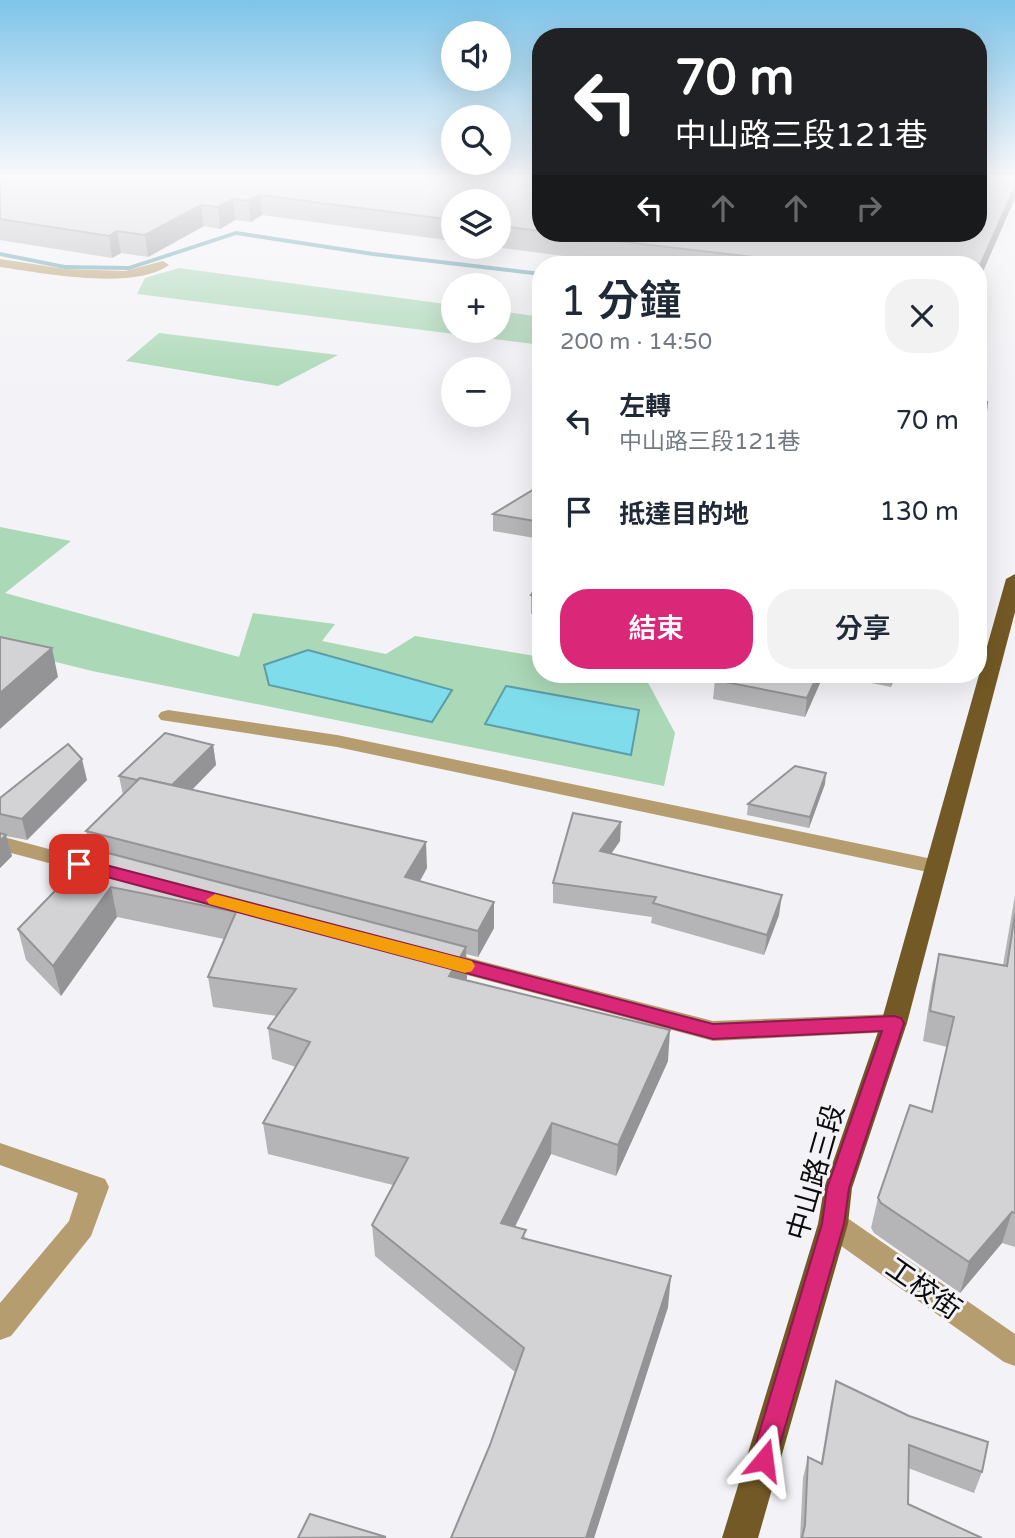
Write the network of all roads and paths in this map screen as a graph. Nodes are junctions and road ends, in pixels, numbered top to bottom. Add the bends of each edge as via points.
1 (0, 263) edge
2 (163, 265) dead end
3 (1015, 579) edge
4 (987, 682) edge
5 (987, 683) edge
6 (168, 716) dead end
7 (0, 843) edge
8 (937, 867) junction
9 (108, 872) edge
10 (417, 953) edge
11 (894, 1023) junction
12 (0, 1154) edge
13 (833, 1224) junction
14 (0, 1326) edge
15 (1015, 1352) edge
16 (740, 1538) edge

1 - 2 street via 66,273 125,275
3 - 4 main road, 中山路三段
5 - 8 main road, 中山路三段
6 - 8 street via 337,741
7 - 9 street
8 - 11 main road, 中山路三段
10 - 11 street via 713,1031
11 - 13 main road, 中山路三段 via 838,1188
12 - 14 street via 95,1187 80,1227
13 - 15 street, 工校街
13 - 16 main road, 中山路三段

